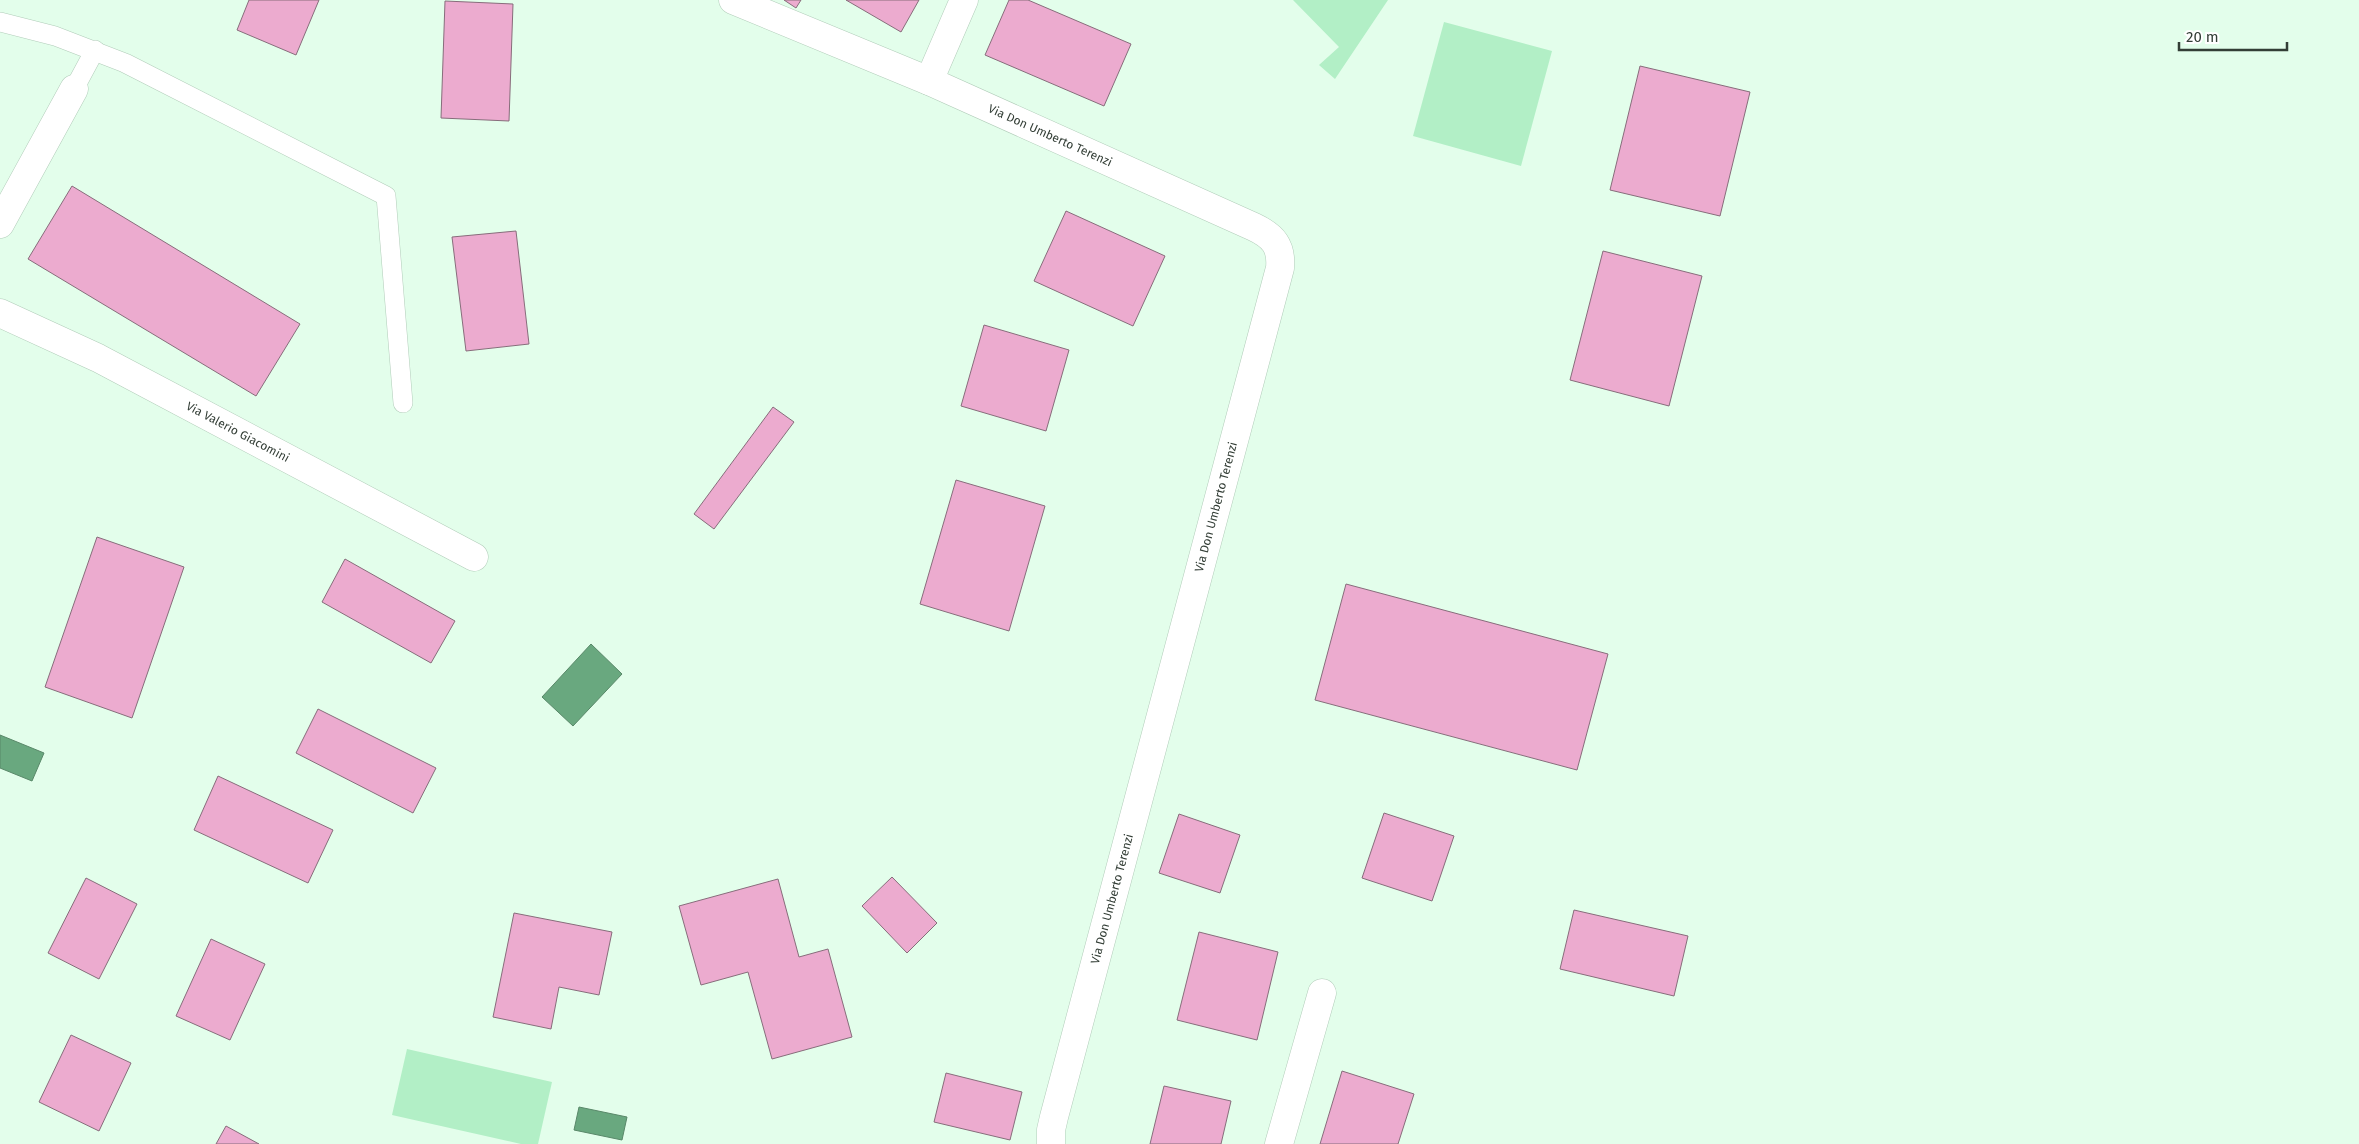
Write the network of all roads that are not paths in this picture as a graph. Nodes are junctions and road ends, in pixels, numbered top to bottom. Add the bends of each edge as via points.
1 (734, 0) edge
2 (964, 0) edge
3 (0, 22) edge
4 (95, 50) junction
5 (929, 81) junction
6 (74, 89) joint
7 (0, 224) edge
8 (0, 313) edge
9 (403, 403) dead end
10 (474, 556) dead end
11 (1322, 993) dead end
12 (1052, 1144) edge
13 (1279, 1144) edge

1 - 5 street, Via Don Umberto Terenzi
2 - 5 street
3 - 4 lane
4 - 6 lane
4 - 9 lane via 386,196
5 - 12 street, Via Don Umberto Terenzi via 1267,234 1277,244 1281,257 1054,1117
6 - 7 street
8 - 10 street, Via Valerio Giacomini via 134,376
11 - 13 street

